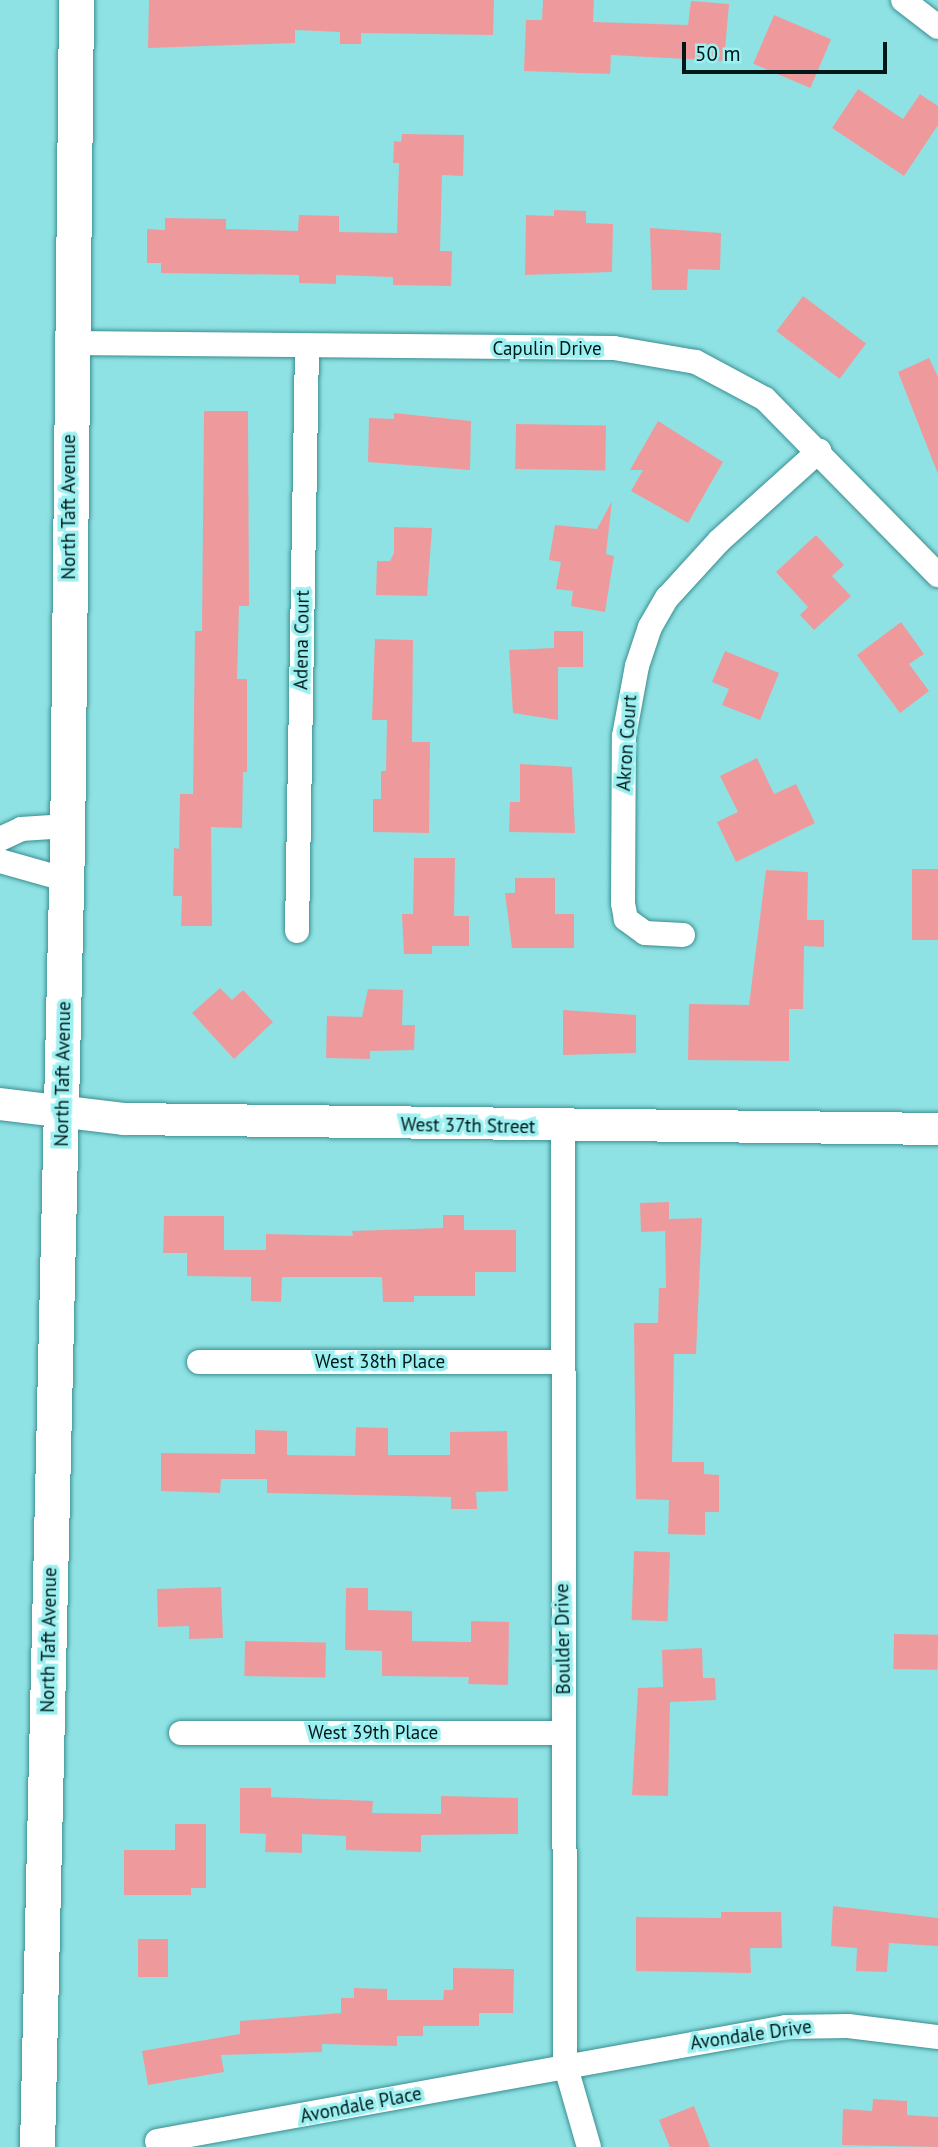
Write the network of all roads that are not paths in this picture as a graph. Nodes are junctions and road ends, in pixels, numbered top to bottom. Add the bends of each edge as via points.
1 (76, 0) edge
2 (903, 0) edge
3 (938, 27) edge
4 (71, 343) junction
5 (307, 348) junction
6 (819, 451) junction
7 (938, 575) edge
8 (67, 826) junction
9 (0, 839) edge
10 (0, 861) edge
11 (67, 880) junction
12 (297, 931) dead end
13 (683, 934) dead end
14 (0, 1104) edge
15 (62, 1113) junction
16 (563, 1127) junction
17 (938, 1129) edge
18 (199, 1362) dead end
19 (560, 1362) junction
20 (181, 1733) dead end
21 (564, 1733) junction
22 (938, 2038) edge
23 (565, 2064) junction
24 (157, 2141) dead end
25 (37, 2147) edge
26 (589, 2147) edge

1 - 4 main road, North Taft Avenue
2 - 3 street
4 - 5 street, Capulin Drive
4 - 8 main road, North Taft Avenue
5 - 6 street, Capulin Drive via 653,353 696,362 729,377 765,399
5 - 12 street, Adena Court
6 - 7 street, Capulin Drive
6 - 13 street, Akron Court via 719,541 667,598 650,627 637,666 624,736 623,903 626,919 645,933
8 - 9 street via 21,829
8 - 11 main road, North Taft Avenue
10 - 11 street
11 - 15 main road, North Taft Avenue
14 - 15 street, West 37th Street
15 - 16 street, West 37th Street via 124,1119
15 - 25 main road, North Taft Avenue
16 - 17 street, West 37th Street
16 - 19 street, Boulder Drive
18 - 19 street, West 38th Place
19 - 21 street, Boulder Drive
20 - 21 street, West 39th Place
21 - 23 street, Boulder Drive
22 - 23 street, Avondale Drive via 848,2026 786,2027
23 - 24 street, Avondale Place
23 - 26 street, Boulder Drive

